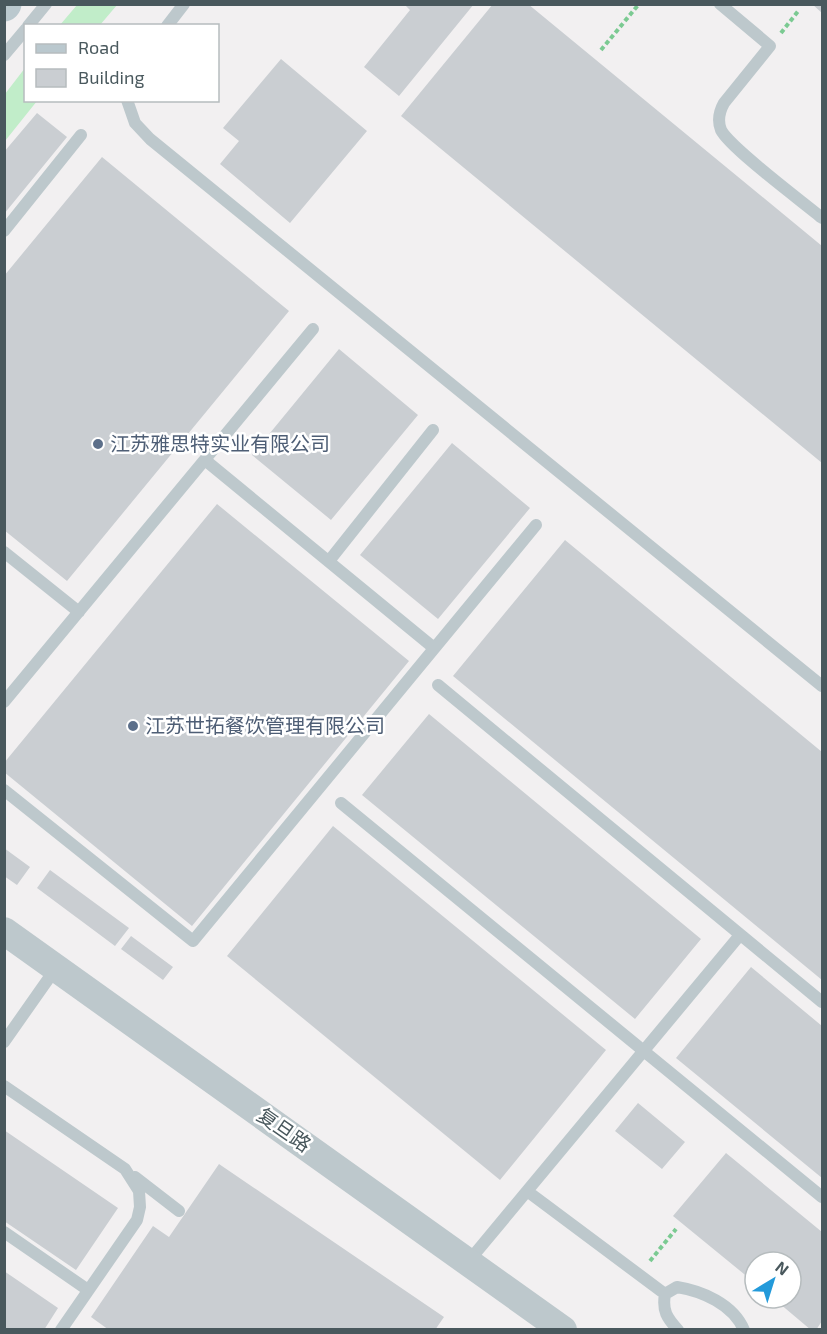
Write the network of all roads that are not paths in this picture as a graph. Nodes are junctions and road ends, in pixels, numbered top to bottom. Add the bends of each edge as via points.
1 (46, 4) edge
2 (184, 4) edge
3 (720, 4) edge
4 (30, 24) edge
5 (169, 24) edge
6 (24, 31) edge
7 (4, 55) edge
8 (129, 102) edge
9 (81, 135) dead end
10 (822, 218) edge
11 (4, 231) edge
12 (313, 329) dead end
13 (434, 430) dead end
14 (205, 460) junction
15 (536, 525) dead end
16 (4, 552) edge
17 (329, 561) junction
18 (79, 612) junction
19 (434, 648) junction
20 (438, 685) dead end
21 (822, 686) edge
22 (4, 702) edge
23 (4, 790) edge
24 (341, 803) dead end
25 (4, 931) edge
26 (740, 935) junction
27 (56, 968) junction
28 (822, 1002) edge
29 (4, 1042) edge
30 (644, 1050) junction
31 (4, 1086) edge
32 (125, 1168) junction
33 (527, 1191) junction
34 (822, 1197) edge
35 (179, 1211) dead end
36 (4, 1232) edge
37 (468, 1262) junction
38 (88, 1290) junction
39 (665, 1294) junction
40 (61, 1329) edge
41 (563, 1329) edge
42 (678, 1329) edge
43 (744, 1329) edge

1 - 4 lane
2 - 5 lane
3 - 10 lane via 770,46 724,103 721,130
6 - 7 lane
8 - 21 lane via 135,123 150,139
9 - 11 lane
12 - 14 lane
13 - 17 lane
14 - 17 lane
14 - 18 lane
15 - 19 lane
16 - 18 lane
17 - 19 lane
18 - 22 lane
19 - 23 lane via 193,941
20 - 26 lane
24 - 30 lane
25 - 27 street, 复旦路
26 - 28 lane
26 - 30 lane
27 - 29 lane
27 - 37 street, 复旦路
30 - 33 lane
30 - 34 lane
31 - 32 lane
32 - 35 lane
32 - 38 lane via 140,1191 137,1220
33 - 37 lane
33 - 39 lane
36 - 38 lane
37 - 41 street, 复旦路
38 - 40 lane
39 - 42 lane via 663,1307
39 - 43 lane via 677,1287 710,1297 727,1308

